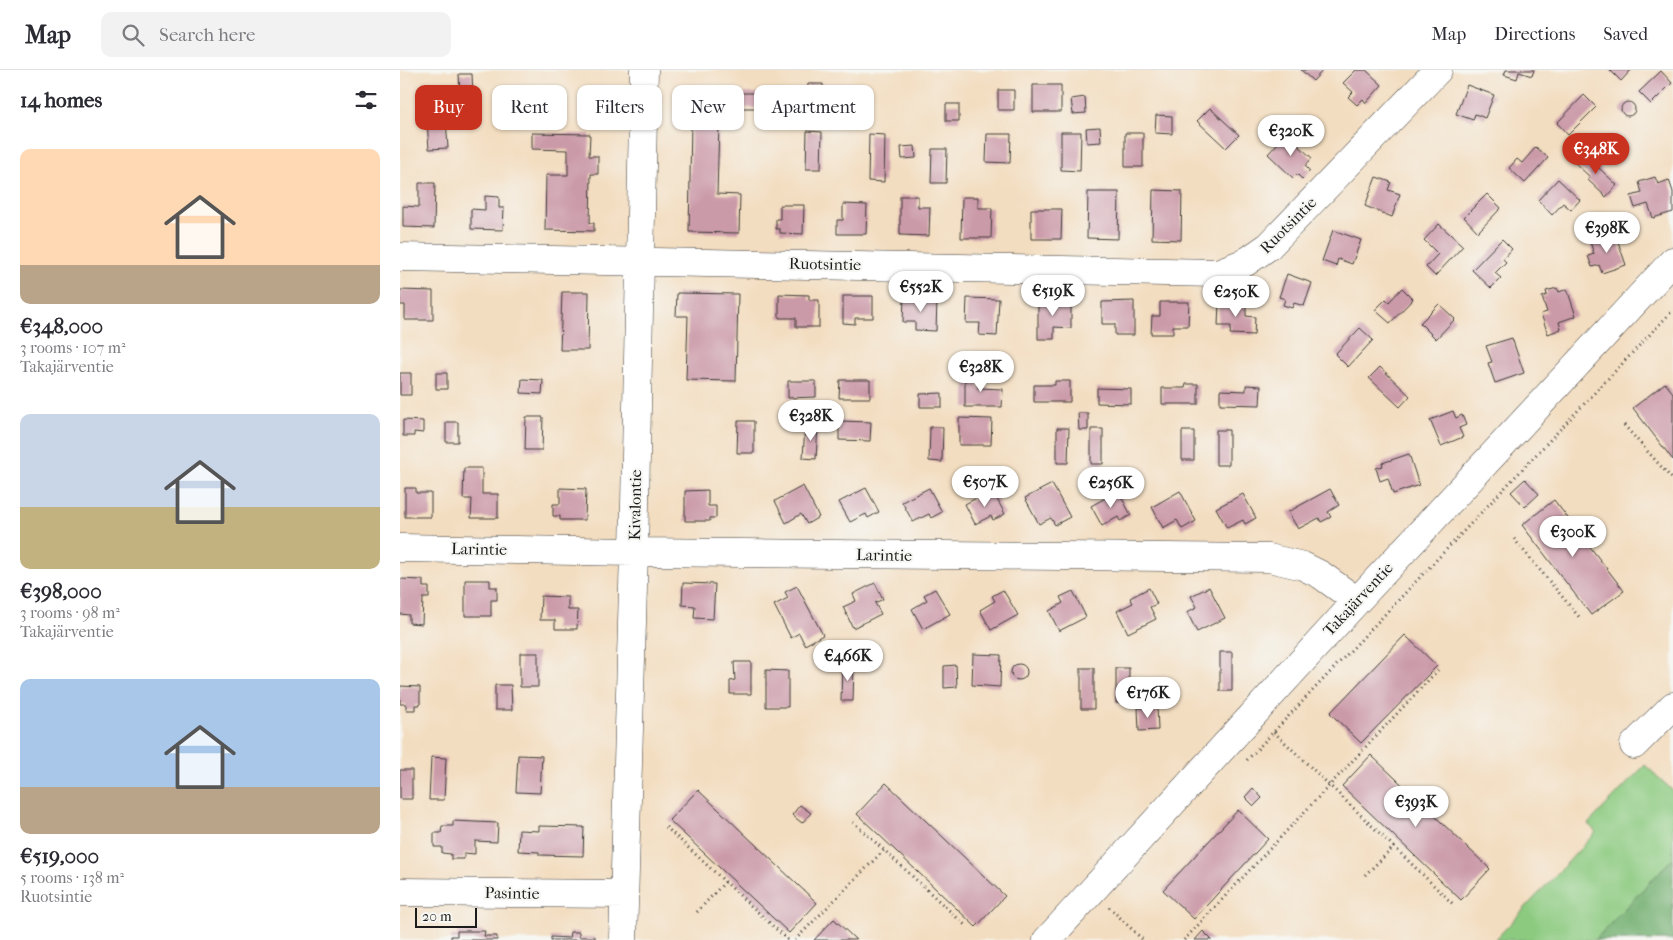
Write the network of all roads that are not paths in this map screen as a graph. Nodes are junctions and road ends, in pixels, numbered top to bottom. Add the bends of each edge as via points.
1 (644, 70) edge
2 (1428, 73) edge
3 (400, 257) edge
4 (641, 260) junction
5 (1673, 261) edge
6 (400, 548) edge
7 (634, 552) junction
8 (1357, 600) junction
9 (1673, 706) edge
10 (1634, 746) dead end
11 (400, 892) edge
12 (624, 894) junction
13 (623, 940) edge
14 (1047, 940) edge

1 - 4 street, Kivalontie
2 - 4 street, Ruotsintie via 1269,246 1246,262 1217,273
3 - 4 street, Ruotsintie
4 - 7 street, Kivalontie
5 - 8 street, Takajärventie
6 - 7 street, Larintie
7 - 8 street, Larintie via 1269,558 1303,566
7 - 12 street, Kivalontie
8 - 14 street, Takajärventie
9 - 10 street
11 - 12 street, Pasintie
12 - 13 street, Kivalontie

